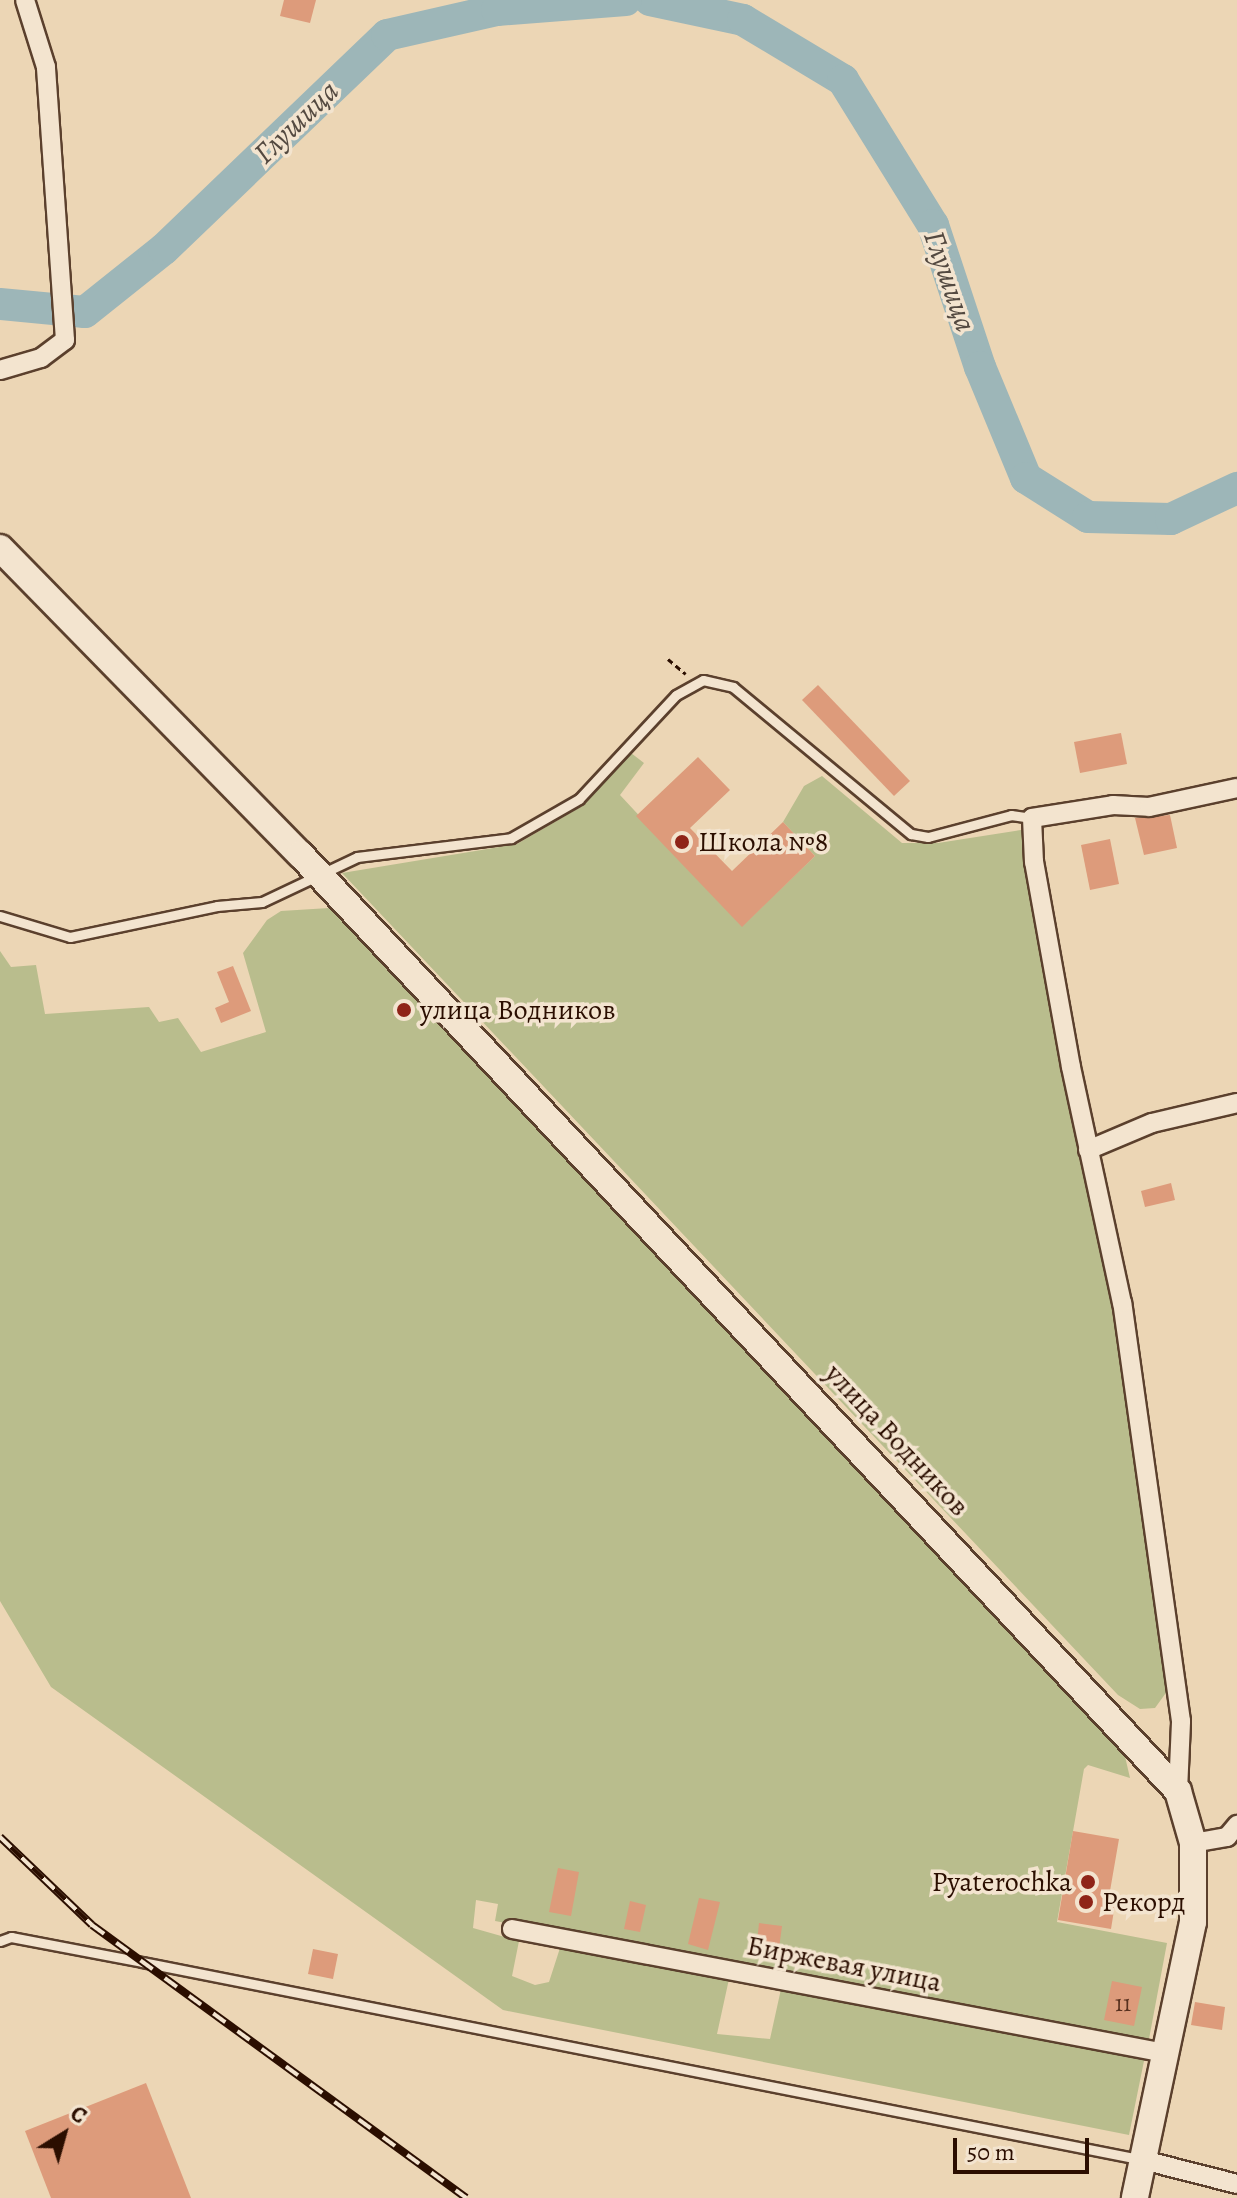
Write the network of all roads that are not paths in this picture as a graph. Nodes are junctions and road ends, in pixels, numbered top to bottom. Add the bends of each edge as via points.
1 (25, 0) edge
2 (0, 370) edge
3 (0, 548) edge
4 (1237, 788) edge
5 (1032, 818) junction
6 (318, 873) junction
7 (0, 916) edge
8 (1237, 1103) edge
9 (1088, 1150) junction
10 (1178, 1791) junction
11 (1237, 1825) edge
12 (1193, 1843) junction
13 (512, 1929) dead end
14 (0, 1941) edge
15 (1165, 2053) junction
16 (1143, 2160) junction
17 (1237, 2184) edge
18 (1135, 2198) edge

1 - 2 street via 46,67 65,340 41,358
3 - 6 main road, улица Водников
4 - 5 street via 1149,807 1113,805
5 - 6 lane via 1011,815 928,837 911,834 720,680 696,682 676,695 579,799 511,838 357,857
5 - 9 street via 1034,862
6 - 7 lane via 262,902 217,906 70,937
6 - 10 main road, улица Водников
8 - 9 street via 1152,1123
9 - 10 street via 1122,1303 1174,1664 1181,1721
10 - 12 main road
11 - 12 street via 1227,1837
12 - 15 main road via 1193,1922
13 - 15 street, Биржевая улица
14 - 16 lane via 26,1939
15 - 16 main road
16 - 17 street
16 - 18 main road

